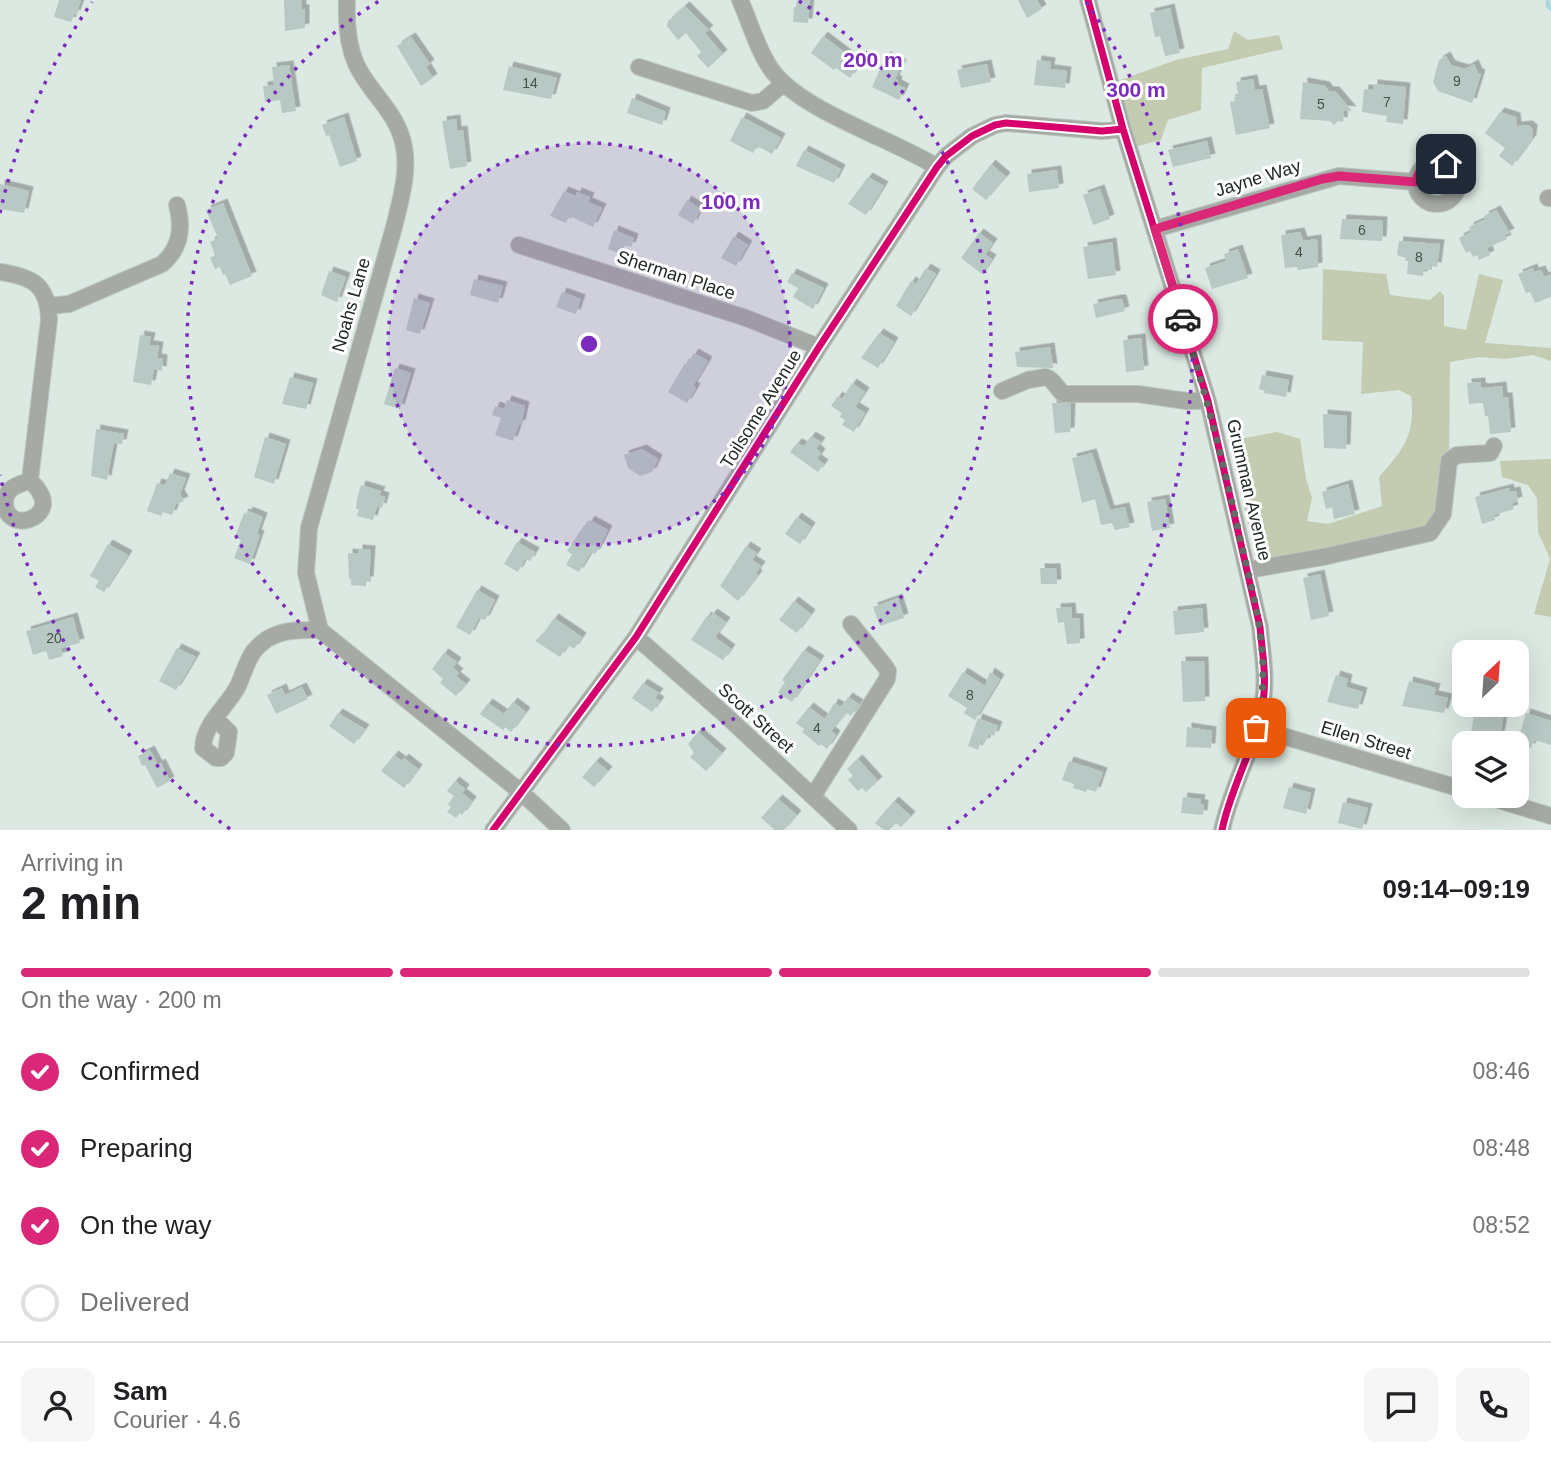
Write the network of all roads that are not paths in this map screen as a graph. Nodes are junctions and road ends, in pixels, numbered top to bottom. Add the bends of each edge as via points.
1 (347, 0) edge
2 (740, 0) edge
3 (1088, 0) edge
4 (639, 67) dead end
5 (783, 84) junction
6 (1123, 129) junction
7 (937, 167) junction
8 (1416, 182) dead end
9 (177, 205) dead end
10 (1155, 229) junction
11 (519, 245) dead end
12 (0, 272) edge
13 (48, 306) junction
14 (819, 347) junction
15 (1002, 391) dead end
16 (1208, 401) junction
17 (1494, 446) dead end
18 (30, 480) junction
19 (2, 505) edge
20 (1248, 570) junction
21 (851, 624) dead end
22 (320, 630) junction
23 (636, 637) junction
24 (215, 718) dead end
25 (1256, 728) junction
26 (1452, 786) edge
27 (522, 793) junction
28 (813, 796) junction
29 (1525, 808) edge
30 (1551, 816) edge
31 (493, 830) edge
32 (562, 830) edge
33 (849, 830) edge
34 (1222, 830) edge

1 - 22 street, Noahs Lane via 348,44 357,66 393,115 405,150 394,227 309,528 306,573
2 - 5 street via 770,68
3 - 6 street, Grumman Avenue
4 - 5 street via 752,103 762,101
5 - 7 street via 811,104
6 - 7 street, Toilsome Avenue via 1006,123 959,144
6 - 10 street, Grumman Avenue
7 - 14 street, Toilsome Avenue
8 - 10 street, Jayne Way via 1339,176
9 - 13 street via 182,226 162,264 69,304
10 - 16 street, Grumman Avenue
11 - 14 street, Sherman Place via 746,318
12 - 13 street via 33,280
13 - 18 street
14 - 23 street, Toilsome Avenue
15 - 16 street via 1040,376 1052,379 1064,394 1138,394
16 - 20 street, Grumman Avenue
17 - 20 street via 1490,453 1457,455 1449,461 1443,514 1430,533
18 - 19 street via 12,487
18 - 19 street via 43,499 37,517 14,519
20 - 25 street, Grumman Avenue via 1264,665 1263,702
21 - 28 street via 888,671 887,679
22 - 24 street via 291,630 270,637 254,650 236,689
22 - 27 street
23 - 27 street, Toilsome Avenue
23 - 28 street, Scott Street
25 - 26 street, Ellen Street
25 - 34 street, Grumman Avenue
27 - 31 street, Toilsome Avenue
27 - 32 street
28 - 33 street, Scott Street
29 - 30 street

